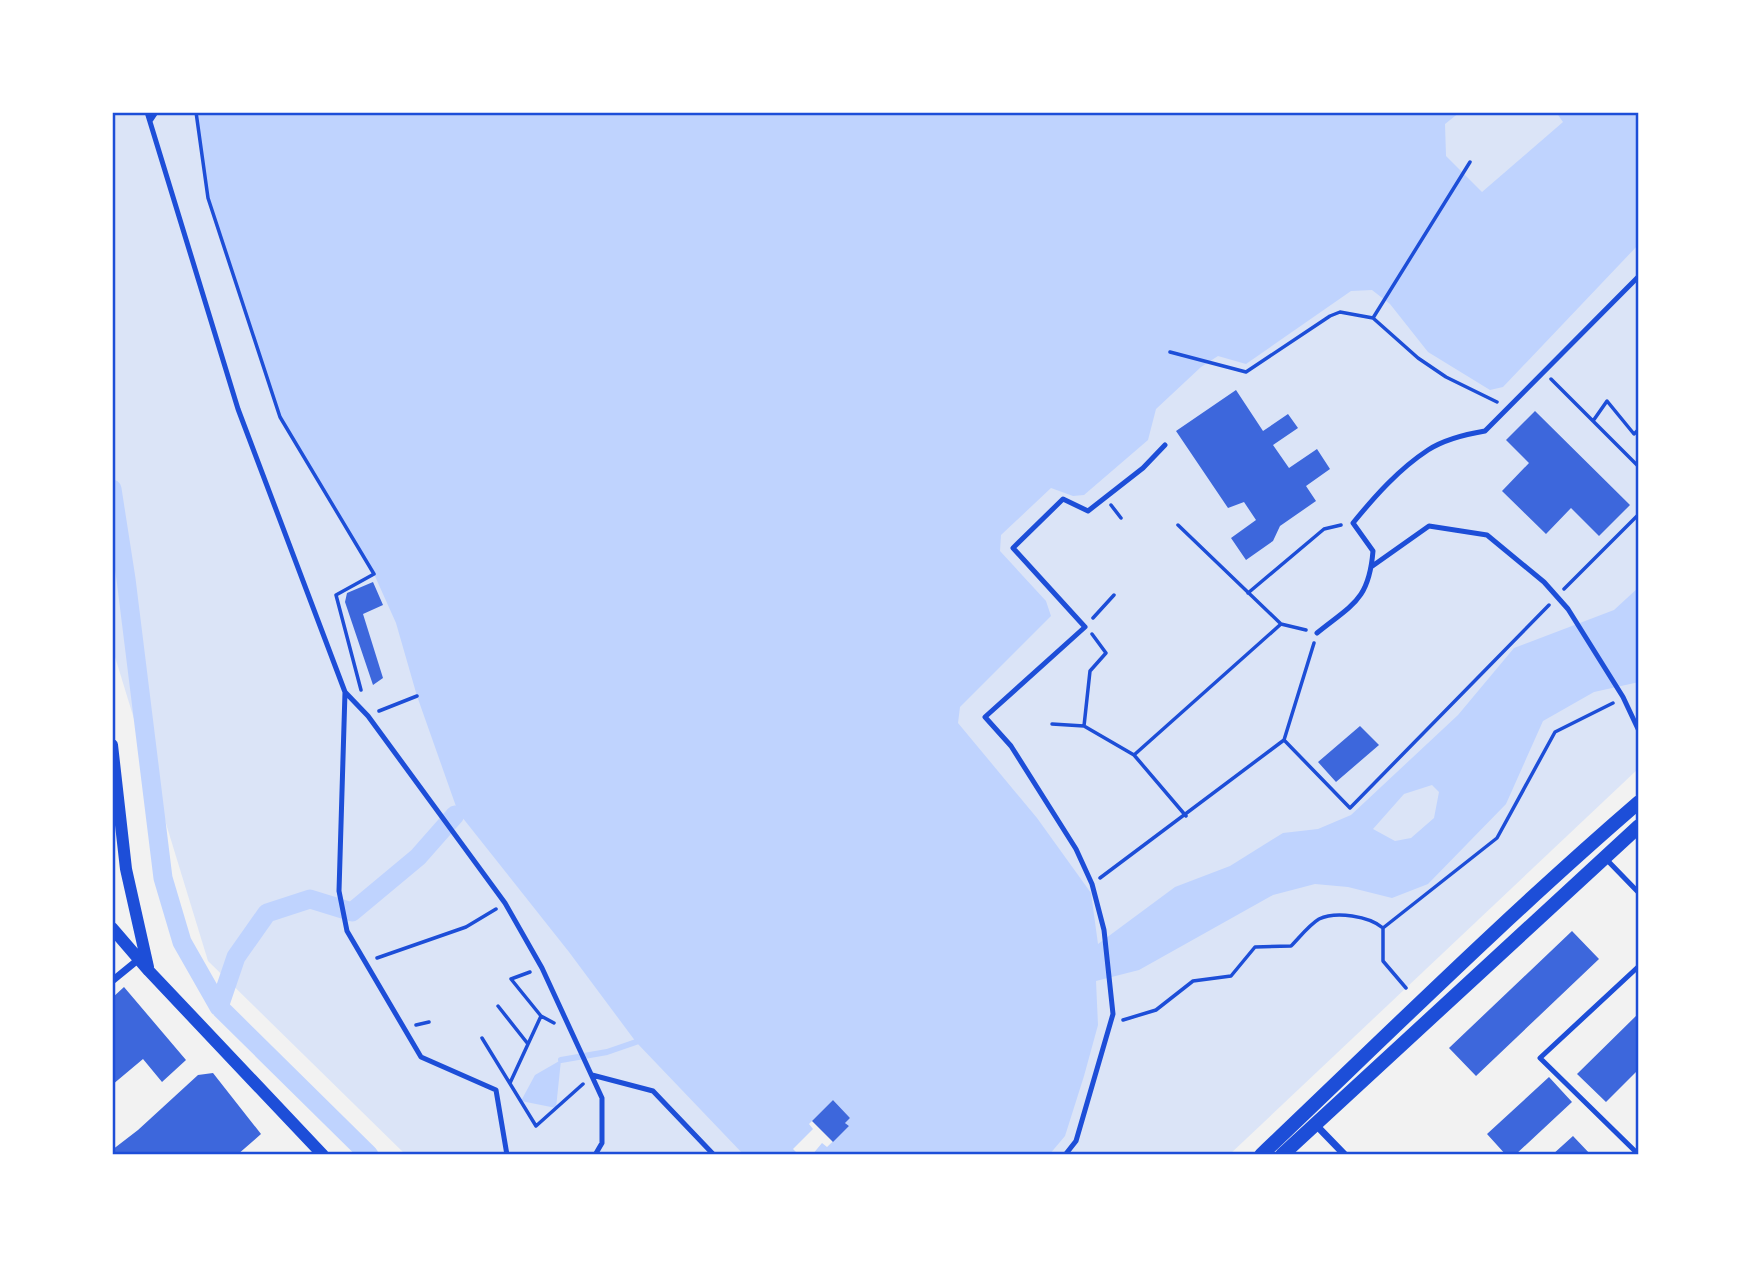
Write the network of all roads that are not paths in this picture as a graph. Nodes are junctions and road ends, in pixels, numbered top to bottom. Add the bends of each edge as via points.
1 (147, 112) edge
2 (156, 112) edge
3 (150, 121) junction
4 (1639, 276) edge
5 (1165, 445) dead end
6 (1371, 567) junction
7 (1317, 633) road end
8 (345, 692) junction
9 (1639, 730) edge
10 (112, 745) edge
11 (1639, 802) edge
12 (116, 814) edge
13 (1639, 826) edge
14 (1604, 857) junction
15 (1639, 893) edge
16 (112, 928) edge
17 (139, 959) junction
18 (1639, 965) edge
19 (149, 971) junction
20 (112, 981) edge
21 (592, 1075) junction
22 (1309, 1119) junction
23 (323, 1155) edge
24 (507, 1155) edge
25 (595, 1155) edge
26 (714, 1155) edge
27 (1065, 1155) edge
28 (1261, 1155) edge
29 (1282, 1155) edge
30 (1345, 1155) edge
31 (1639, 1155) edge

1 - 3 lane
2 - 3 lane
3 - 8 lane via 238,409
4 - 6 lane via 1485,430 1429,449 1380,490 1353,523 1373,551
5 - 27 lane via 1088,511 1063,499 1013,548 1085,627 985,717 1011,746 1076,849 1092,884 1104,930 1113,1014 1076,1141
6 - 7 lane via 1371,577 1357,601
6 - 9 lane via 1429,526 1487,535 1544,582 1567,609
8 - 21 lane via 431,799 505,903 542,968
8 - 24 lane via 339,891 347,931 421,1057 496,1090
10 - 12 street
11 - 22 main road via 1458,965
12 - 19 street
13 - 14 main road
14 - 15 lane
14 - 22 main road
16 - 17 street
17 - 19 street
17 - 20 street
18 - 31 lane via 1541,1058
19 - 23 street
21 - 25 lane via 603,1098 602,1143
21 - 26 lane via 653,1091
22 - 28 main road
22 - 29 main road
22 - 30 street

